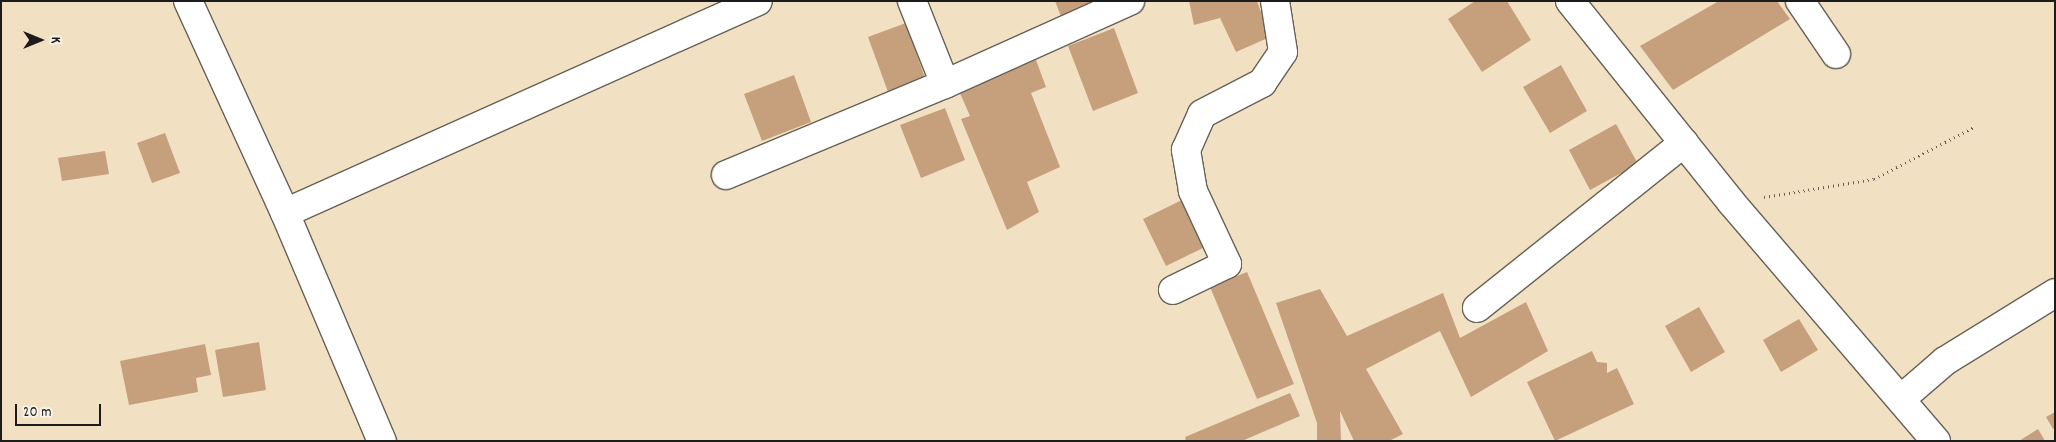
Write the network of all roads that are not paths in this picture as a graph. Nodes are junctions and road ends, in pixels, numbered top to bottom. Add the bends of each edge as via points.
1 (188, 1) edge
2 (758, 1) edge
3 (912, 1) edge
4 (1130, 1) edge
5 (1275, 1) edge
6 (1570, 1) edge
7 (1800, 1) edge
8 (1836, 54) dead end
9 (945, 84) junction
10 (1684, 143) junction
11 (726, 175) dead end
12 (285, 213) junction
13 (1173, 290) dead end
14 (2055, 293) edge
15 (1477, 308) dead end
16 (1900, 399) junction
17 (382, 441) edge
18 (1936, 441) edge

1 - 12 street
2 - 12 street
3 - 9 street
4 - 9 street
5 - 13 street via 1283,52 1262,83 1202,114 1186,150 1193,191 1226,264
6 - 10 street
7 - 8 street
9 - 11 street
10 - 15 street
10 - 16 street
12 - 17 street
14 - 16 street via 1945,361
16 - 18 street

